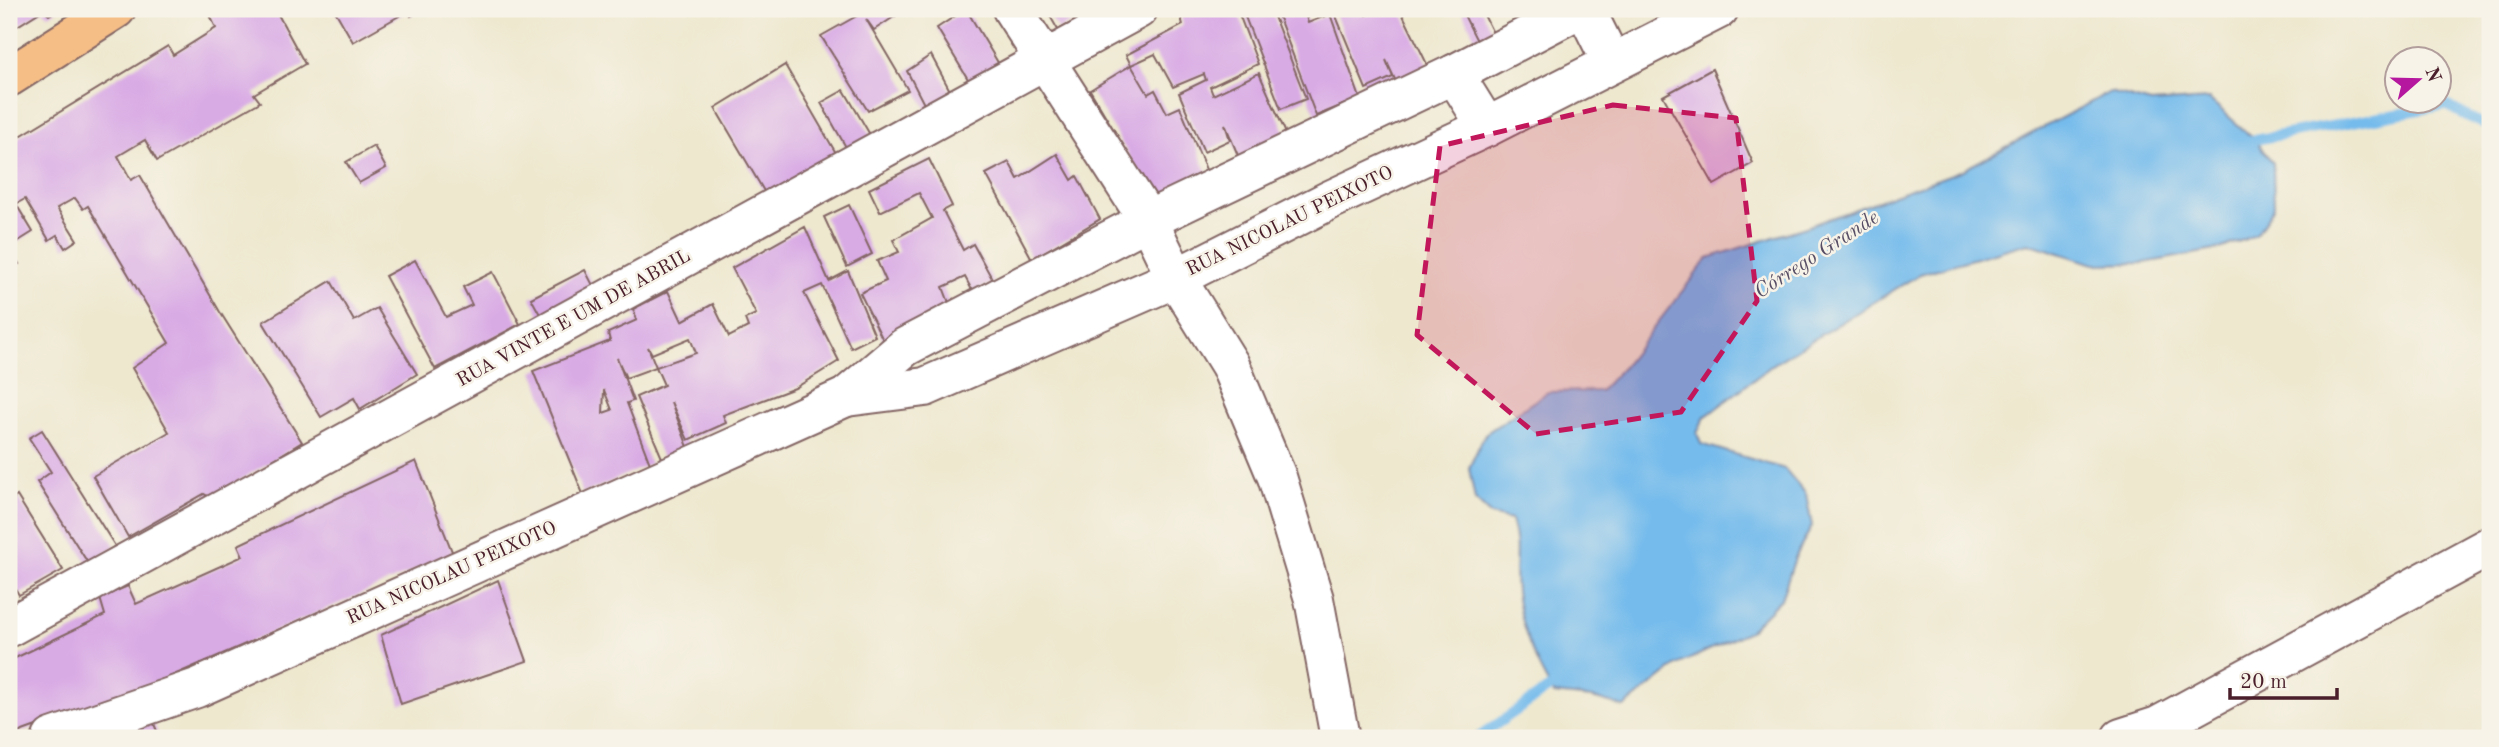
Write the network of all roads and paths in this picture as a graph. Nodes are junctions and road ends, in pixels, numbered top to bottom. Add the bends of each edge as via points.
1 (116, 9) edge
2 (1012, 9) edge
3 (1138, 9) edge
4 (1579, 9) edge
5 (1586, 9) edge
6 (1719, 9) edge
7 (1046, 61) junction
8 (1612, 63) junction
9 (1454, 74) junction
10 (9, 77) edge
11 (1487, 127) junction
12 (1300, 150) junction
13 (1330, 200) junction
14 (1148, 220) junction
15 (1176, 278) junction
16 (846, 397) junction
17 (2490, 547) edge
18 (9, 627) edge
19 (52, 738) edge
20 (1340, 738) edge
21 (2121, 738) edge

1 - 10 main road
2 - 7 street
3 - 7 street, RUA VINTE E UM DE ABRIL
4 - 9 street, RUA NICOLAU PEIXOTO
5 - 8 street
6 - 8 street, RUA NICOLAU PEIXOTO
7 - 14 street
7 - 18 street, RUA VINTE E UM DE ABRIL
8 - 11 street, RUA NICOLAU PEIXOTO
9 - 11 street
9 - 12 street, RUA NICOLAU PEIXOTO
11 - 13 street, RUA NICOLAU PEIXOTO
12 - 13 street
12 - 14 street, RUA NICOLAU PEIXOTO
13 - 15 street, RUA NICOLAU PEIXOTO
14 - 15 street
14 - 16 street, RUA NICOLAU PEIXOTO via 905,347
15 - 16 street, RUA NICOLAU PEIXOTO via 925,387
15 - 20 street via 1230,365 1277,477 1314,599
16 - 19 street, RUA NICOLAU PEIXOTO via 197,688
17 - 21 street via 2158,726

